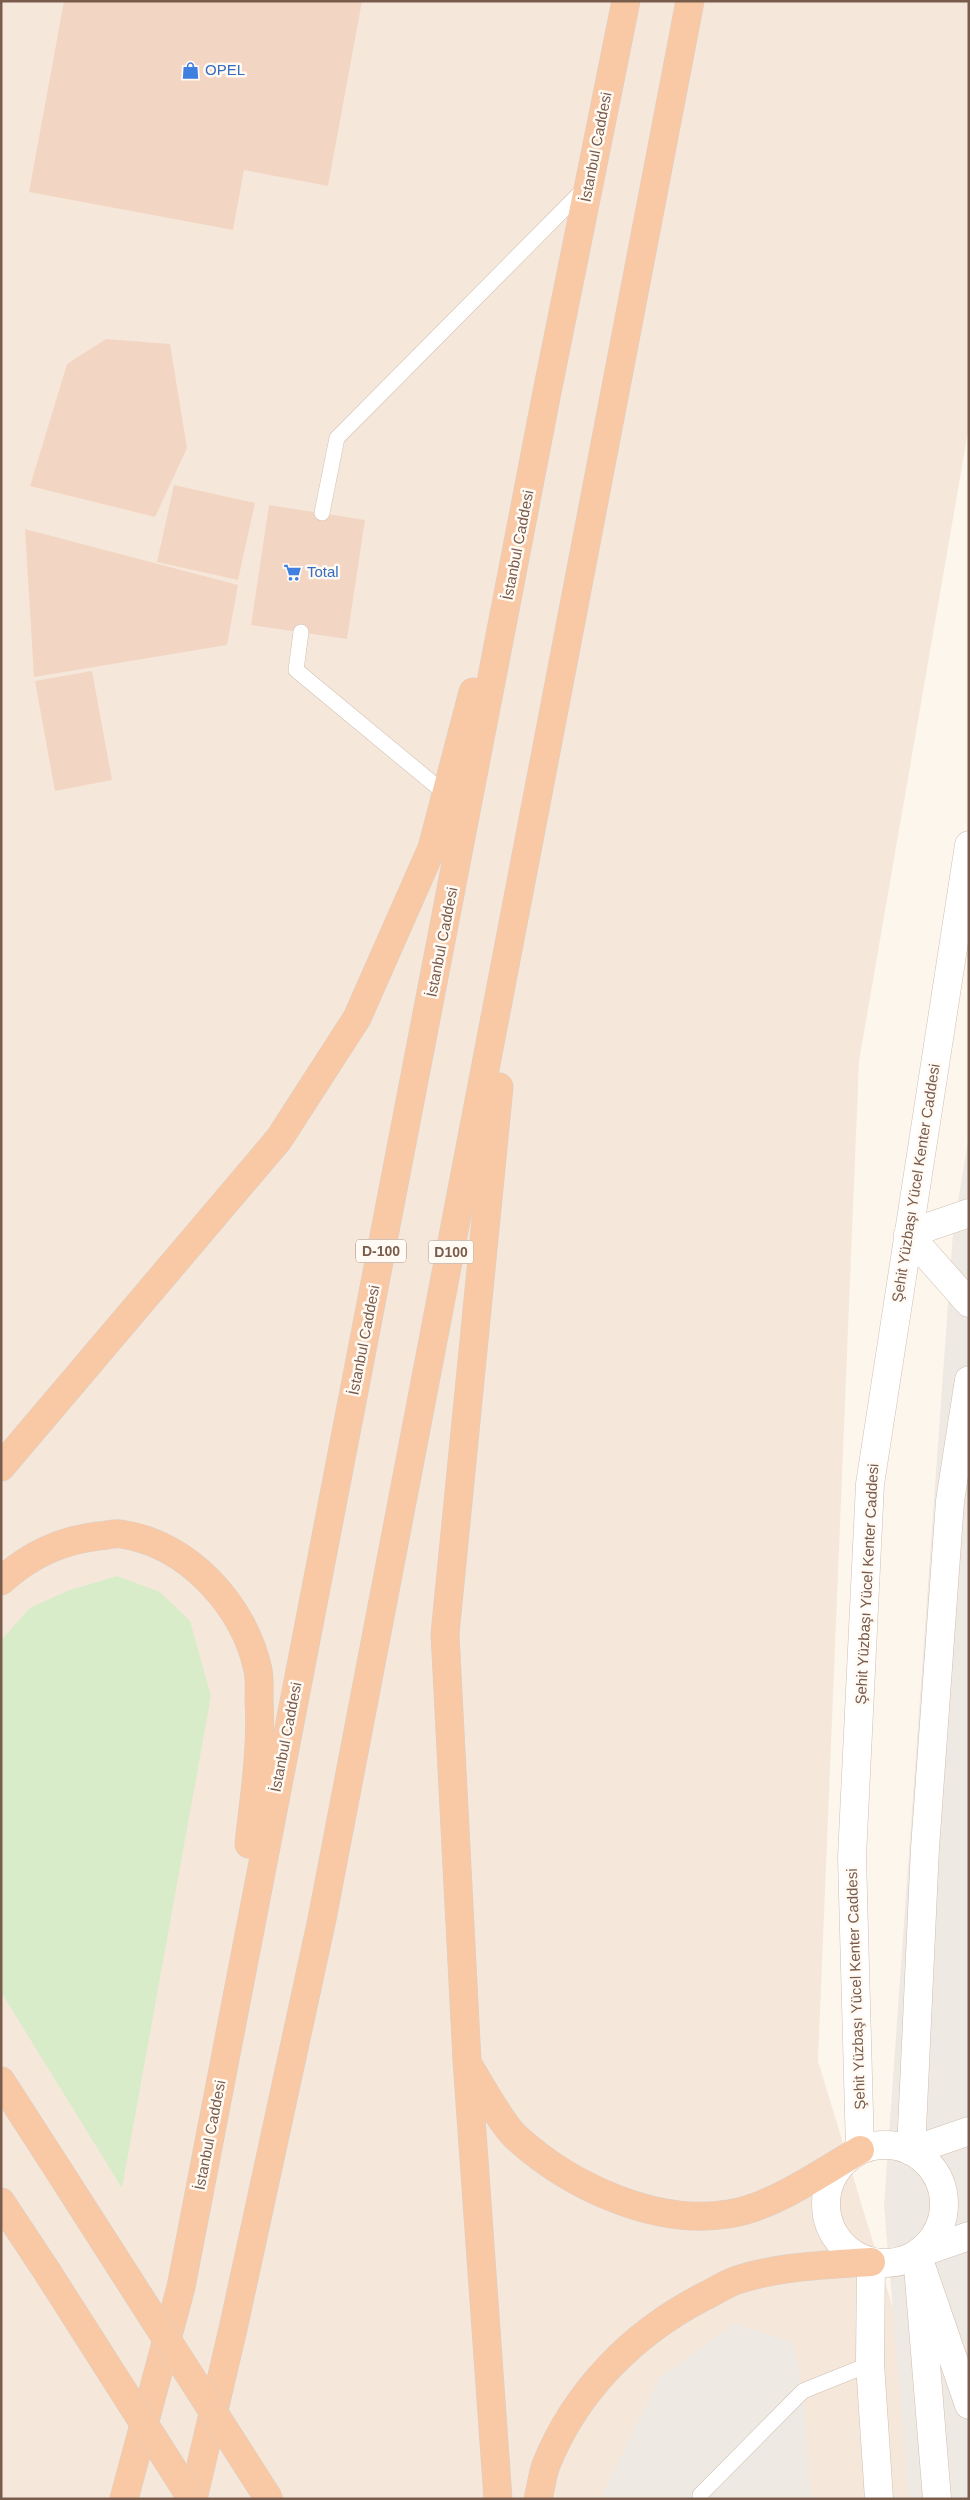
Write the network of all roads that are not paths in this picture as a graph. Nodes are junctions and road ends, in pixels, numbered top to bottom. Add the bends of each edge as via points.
1 (626, 1) edge
2 (690, 1) edge
3 (589, 184) junction
4 (547, 392) junction
5 (322, 513) dead end
6 (301, 632) dead end
7 (447, 795) junction
8 (969, 845) edge
9 (515, 922) junction
10 (969, 1213) edge
11 (908, 1234) junction
12 (969, 1303) edge
13 (968, 1386) edge
14 (1, 1467) edge
15 (1, 1582) edge
16 (467, 2061) junction
17 (1, 2081) edge
18 (969, 2131) edge
19 (860, 2150) junction
20 (911, 2151) junction
21 (1, 2202) edge
22 (969, 2236) edge
23 (917, 2254) junction
24 (872, 2262) junction
25 (180, 2287) junction
26 (870, 2364) junction
27 (969, 2405) edge
28 (124, 2499) edge
29 (192, 2499) edge
30 (269, 2499) edge
31 (498, 2499) edge
32 (538, 2499) edge
33 (700, 2499) edge
34 (879, 2499) edge
35 (937, 2499) edge

1 - 3 highway, İstanbul Caddesi / D-100
2 - 9 highway, D100
3 - 4 highway, İstanbul Caddesi / D-100
3 - 5 lane via 337,438
4 - 7 highway
4 - 25 highway, İstanbul Caddesi / D-100
6 - 7 lane via 296,670
7 - 14 highway via 432,848 358,1018 300,1108 279,1139
8 - 11 street, Şehit Yüzbaşı Yücel Kenter Caddesi
9 - 16 highway via 445,1634
9 - 29 highway, D100 via 322,1919 233,2329
10 - 11 street
11 - 12 street
11 - 19 street, Şehit Yüzbaşı Yücel Kenter Caddesi via 870,1484 852,1856
13 - 20 street via 950,1511 925,1848
15 - 25 highway via 22,1563 72,1539 120,1534 165,1548 190,1563 218,1591 243,1627 258,1671 261,1736 244,1884
16 - 19 highway via 516,2137 564,2174 617,2200 678,2215 729,2214 779,2198
16 - 31 highway
17 - 30 highway, bridge
18 - 20 street
19 - 20 street via 877,2145
19 - 24 street via 845,2160 834,2174 827,2191 826,2210 840,2243 854,2255
20 - 23 street via 928,2163 939,2181 944,2201 942,2221 932,2239
21 - 29 highway, bridge
22 - 23 street
23 - 24 street via 887,2264
23 - 27 street
23 - 35 street
24 - 26 street
24 - 32 highway via 796,2267 735,2281 669,2316 640,2336 572,2412 545,2467
25 - 28 highway, İstanbul Caddesi / D-100
26 - 33 lane via 803,2391 700,2495
26 - 34 street

